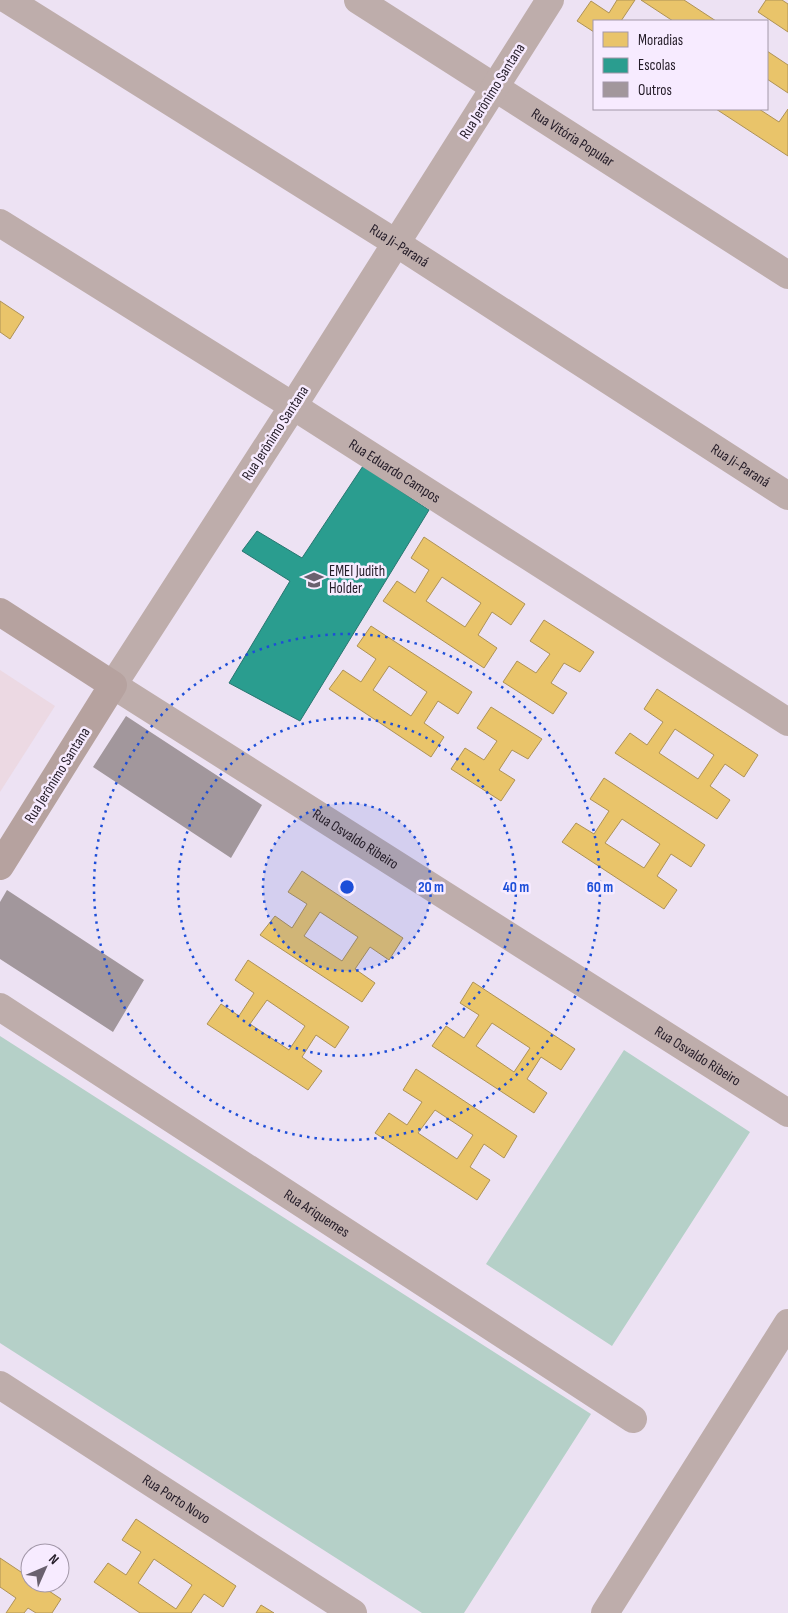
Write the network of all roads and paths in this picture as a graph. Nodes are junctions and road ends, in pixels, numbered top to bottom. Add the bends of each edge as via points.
1 (8, 0) edge
2 (358, 0) edge
3 (550, 0) edge
4 (494, 87) junction
5 (0, 223) edge
6 (396, 243) junction
7 (788, 275) edge
8 (293, 406) junction
9 (788, 496) edge
10 (0, 612) edge
11 (113, 685) junction
12 (788, 722) edge
13 (0, 866) edge
14 (0, 1007) edge
15 (788, 1113) edge
16 (788, 1324) edge
17 (0, 1385) edge
18 (634, 1419) dead end
19 (353, 1613) edge
20 (605, 1613) edge

1 - 6 street, Rua Ji-Paraná
2 - 4 street, Rua Vitória Popular
3 - 4 street, Rua Jerônimo Santana
4 - 6 street, Rua Jerônimo Santana
4 - 7 street, Rua Vitória Popular
5 - 8 street, Rua Eduardo Campos
6 - 8 street, Rua Jerônimo Santana
6 - 9 street, Rua Ji-Paraná
8 - 11 street, Rua Jerônimo Santana
8 - 12 street, Rua Eduardo Campos
10 - 11 street, Rua Osvaldo Ribeiro
11 - 13 street, Rua Jerônimo Santana
11 - 15 street, Rua Osvaldo Ribeiro
14 - 18 street, Rua Ariquemes
16 - 20 street
17 - 19 street, Rua Porto Novo

